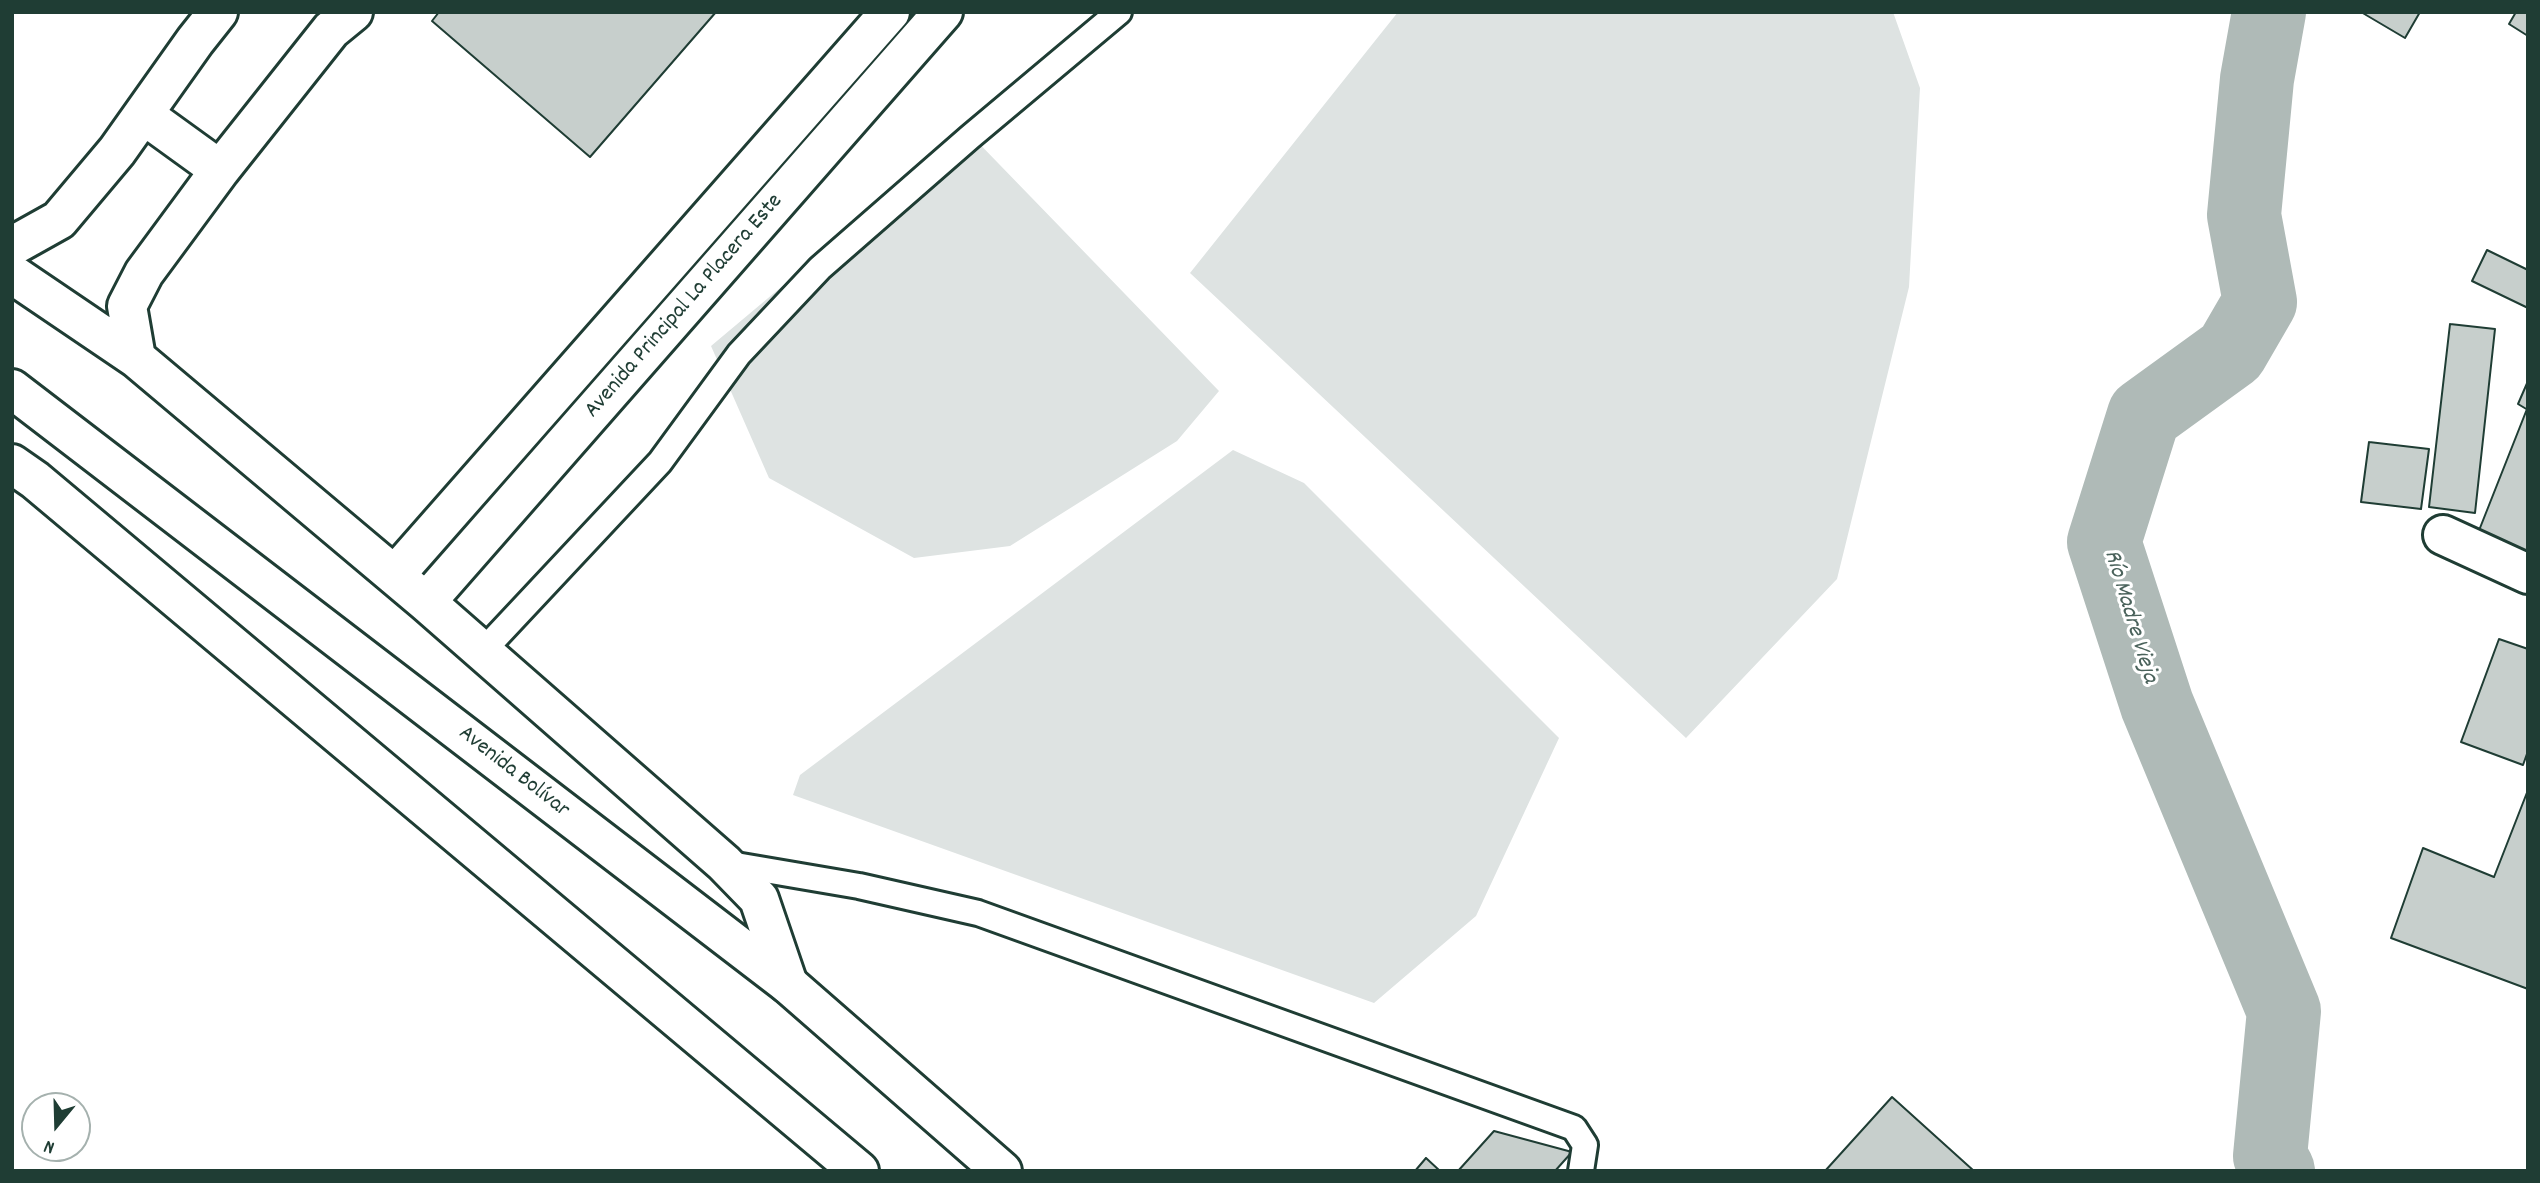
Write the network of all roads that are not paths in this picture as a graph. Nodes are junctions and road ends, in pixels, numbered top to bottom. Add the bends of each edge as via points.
1 (218, 12) edge
2 (890, 12) edge
3 (943, 12) edge
4 (1119, 12) edge
5 (330, 18) edge
6 (144, 115) junction
7 (220, 170) junction
8 (12, 243) edge
9 (12, 274) edge
10 (136, 358) junction
11 (12, 389) edge
12 (12, 464) edge
13 (2443, 535) dead end
14 (2528, 574) edge
15 (395, 575) junction
16 (426, 602) junction
17 (482, 652) junction
18 (724, 863) junction
19 (788, 984) junction
20 (859, 1171) edge
21 (1002, 1171) edge
22 (1581, 1171) edge

1 - 6 street
2 - 15 street, Avenida Principal La Placera Este
3 - 16 street, Avenida Principal La Placera Este
4 - 17 lane via 820,268 739,354 660,462
5 - 7 street
6 - 7 street
6 - 8 street via 59,220
7 - 10 street via 144,273 127,306
9 - 10 street
10 - 15 street
11 - 19 street, Avenida Bolívar
12 - 20 street
13 - 14 street
15 - 16 street
16 - 17 street
17 - 18 street
18 - 19 street via 759,899
18 - 22 lane via 978,912 1574,1128 1585,1145
19 - 21 street, Avenida Bolívar

